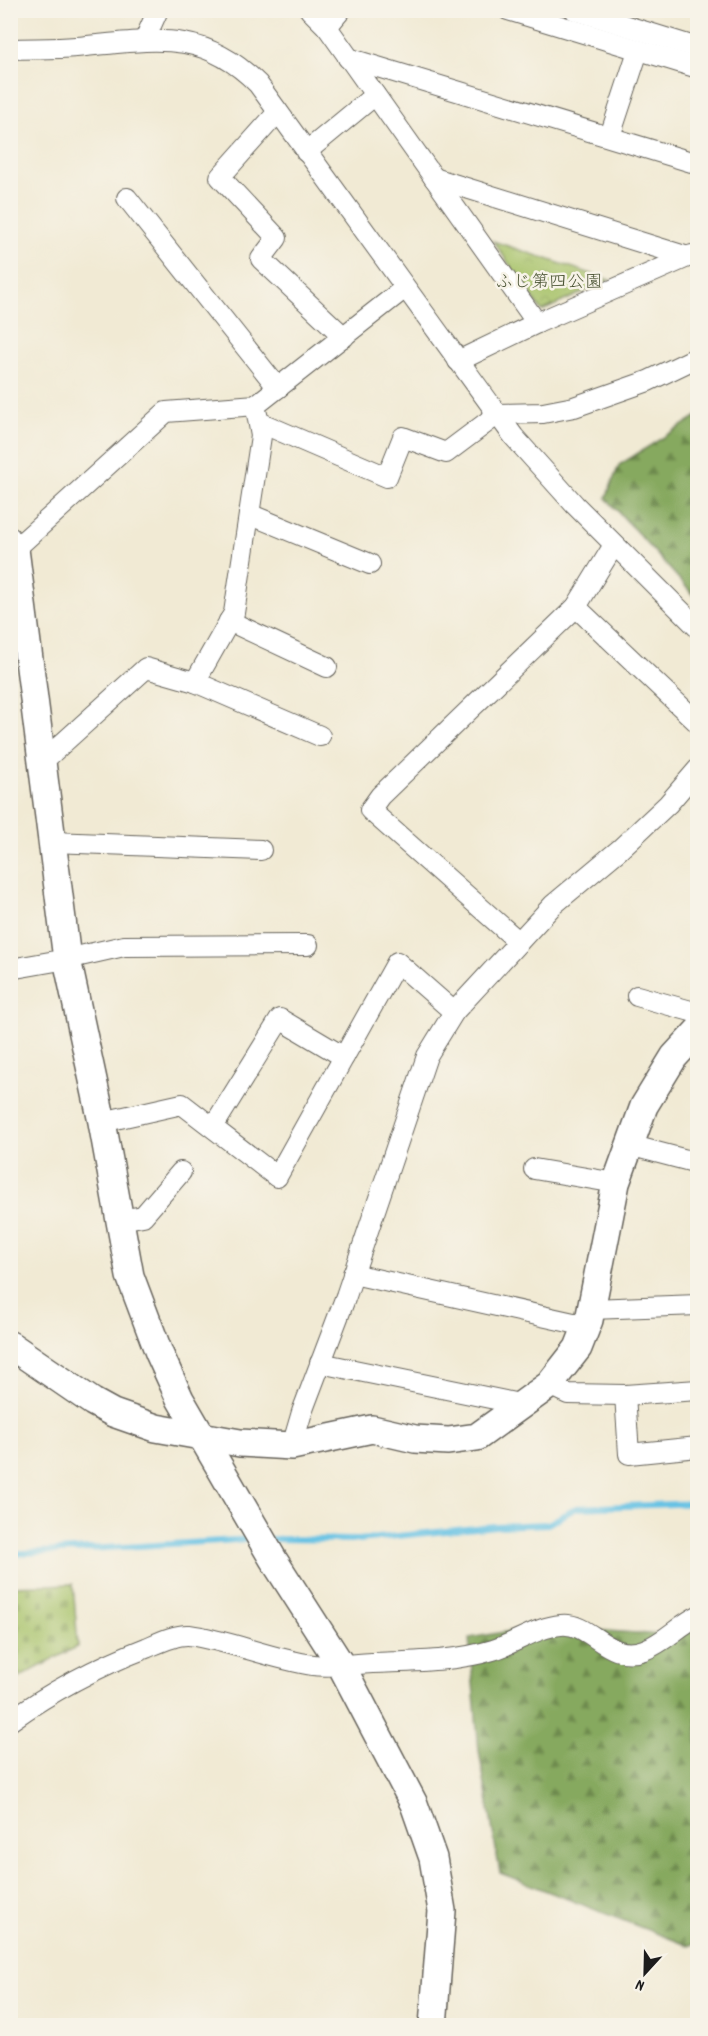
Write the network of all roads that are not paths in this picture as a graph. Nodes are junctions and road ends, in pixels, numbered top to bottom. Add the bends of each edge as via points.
1 (158, 10) edge
2 (310, 10) edge
3 (341, 10) edge
4 (508, 10) edge
5 (575, 10) edge
6 (327, 27) junction
7 (145, 39) junction
8 (698, 48) edge
9 (10, 49) edge
10 (638, 51) junction
11 (348, 58) junction
12 (698, 68) edge
13 (375, 95) junction
14 (278, 112) junction
15 (610, 136) junction
16 (306, 152) junction
17 (698, 164) edge
18 (434, 178) junction
19 (127, 198) dead end
20 (693, 255) edge
21 (405, 288) junction
22 (537, 323) junction
23 (344, 337) junction
24 (698, 357) edge
25 (458, 361) junction
26 (278, 388) junction
27 (257, 414) junction
28 (498, 414) junction
29 (249, 514) junction
30 (614, 545) junction
31 (13, 554) edge
32 (370, 564) dead end
33 (576, 607) junction
34 (229, 621) junction
35 (698, 628) edge
36 (327, 667) dead end
37 (195, 682) junction
38 (698, 723) edge
39 (320, 736) dead end
40 (41, 763) junction
41 (698, 769) edge
42 (52, 843) junction
43 (261, 850) dead end
44 (519, 942) junction
45 (308, 945) dead end
46 (67, 960) junction
47 (10, 969) edge
48 (637, 996) dead end
49 (454, 1012) junction
50 (698, 1013) edge
51 (698, 1031) edge
52 (344, 1057) junction
53 (102, 1122) junction
54 (213, 1127) junction
55 (629, 1145) junction
56 (698, 1163) edge
57 (534, 1169) dead end
58 (181, 1172) dead end
59 (616, 1183) junction
60 (120, 1220) junction
61 (353, 1274) junction
62 (698, 1305) edge
63 (589, 1317) junction
64 (10, 1345) edge
65 (320, 1363) junction
66 (549, 1385) junction
67 (698, 1390) edge
68 (625, 1395) junction
69 (524, 1405) junction
70 (204, 1437) junction
71 (292, 1446) junction
72 (698, 1447) edge
73 (698, 1616) edge
74 (341, 1665) junction
75 (10, 1721) edge
76 (433, 2025) edge

1 - 7 street
2 - 6 street
3 - 6 street
4 - 10 street
5 - 8 street
6 - 11 street
7 - 9 street
7 - 14 street via 203,46 224,54 258,84
10 - 12 street
10 - 15 street
11 - 13 street
11 - 15 street
13 - 16 street
13 - 18 street
14 - 16 street
14 - 23 street via 220,177 277,238 261,259
15 - 17 street
16 - 21 street
18 - 20 street
18 - 22 street
19 - 26 street
20 - 22 street
21 - 23 street
21 - 25 street
22 - 25 street
23 - 26 street
24 - 28 street via 648,381 574,407 543,413
25 - 28 street
26 - 27 street
27 - 28 street via 387,477 404,437 446,453
27 - 29 street via 261,436
27 - 31 street via 166,412
28 - 30 street via 541,468
29 - 32 street
29 - 34 street via 234,613
30 - 33 street
30 - 35 street
31 - 40 street
33 - 38 street
33 - 44 street via 370,810
34 - 36 street
34 - 37 street
37 - 39 street
37 - 40 street via 146,668
40 - 42 street
41 - 44 street via 668,804 554,905
42 - 43 street
42 - 46 street
44 - 49 street
45 - 46 street via 124,946
46 - 47 street
46 - 53 street
48 - 50 street
49 - 52 street via 397,962
49 - 61 street via 427,1056
51 - 55 street via 659,1078
52 - 54 street via 280,1019
52 - 54 street via 277,1177
53 - 54 street via 183,1104
53 - 60 street
55 - 56 street
55 - 59 street
57 - 59 street
58 - 60 street via 143,1216
59 - 63 street
60 - 70 street via 130,1276 159,1353 180,1399
61 - 63 street
61 - 65 street
62 - 63 street
63 - 66 street via 578,1348
64 - 70 street via 113,1413 156,1428
65 - 69 street
65 - 71 street
66 - 68 street via 568,1394
66 - 69 street
67 - 68 street
68 - 72 street via 628,1454
69 - 71 street via 477,1437 448,1441 415,1439 372,1429
70 - 71 street
70 - 74 street via 273,1559
73 - 74 street via 656,1644 634,1652 603,1645 570,1624 552,1626 494,1650 456,1657
74 - 75 street via 314,1665 186,1635 104,1664 46,1695
74 - 76 street via 414,1804 433,1858 442,1911

